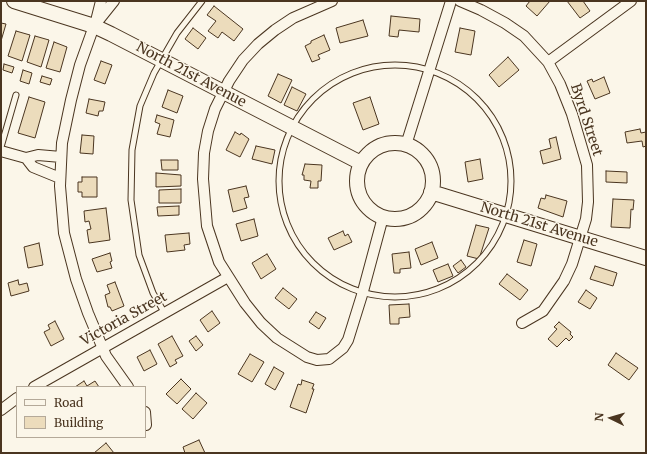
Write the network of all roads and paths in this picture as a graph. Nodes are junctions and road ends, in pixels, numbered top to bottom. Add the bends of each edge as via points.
1 (14, 1) edge
2 (101, 1) edge
3 (114, 1) edge
4 (202, 1) edge
5 (332, 1) edge
6 (451, 1) edge
7 (460, 1) edge
8 (625, 3) edge
9 (94, 26) junction
10 (161, 60) junction
11 (548, 62) junction
12 (429, 69) junction
13 (223, 92) junction
14 (16, 95) dead end
15 (290, 128) junction
16 (406, 144) junction
17 (1, 147) edge
18 (1, 151) edge
19 (61, 157) junction
20 (26, 158) junction
21 (362, 163) junction
22 (60, 178) junction
23 (431, 192) junction
24 (507, 216) junction
25 (384, 218) junction
26 (581, 238) junction
27 (646, 258) edge
28 (228, 277) junction
29 (362, 295) junction
30 (164, 312) junction
31 (522, 323) dead end
32 (102, 347) junction
33 (36, 386) edge
34 (127, 386) edge
35 (16, 399) edge
36 (1, 410) edge

1 - 9 street, North 21st Avenue
2 - 9 street
3 - 9 street
4 - 10 lane via 177,33
5 - 13 street via 293,18 258,44 243,60
6 - 12 street
7 - 11 street, Byrd Street via 481,10 524,36
8 - 11 street
9 - 10 street, North 21st Avenue
9 - 19 street via 71,100
10 - 13 street, North 21st Avenue
10 - 30 lane via 140,106 130,177 139,255 153,293
11 - 26 street, Byrd Street via 572,114 587,165 588,202
12 - 15 lane via 395,64 367,68 346,75 314,98
12 - 16 street
12 - 24 lane via 463,90 485,111 504,138 513,175
13 - 15 street, North 21st Avenue
13 - 28 street via 208,131 202,179 207,226 219,262
14 - 17 lane
15 - 21 street, North 21st Avenue
15 - 29 lane via 282,150 279,174 280,205 286,223 300,246 326,273
16 - 21 street via 380,146
16 - 23 street via 419,152 428,163 432,172
18 - 20 street
19 - 20 street via 38,155
19 - 22 street
20 - 22 street via 33,167
21 - 25 street via 357,182 362,200
22 - 32 street via 61,212 76,279
23 - 24 street, North 21st Avenue
23 - 25 street via 421,209 413,215
24 - 26 street, North 21st Avenue
24 - 29 lane via 502,231 481,259 450,283 418,296 381,298
25 - 29 street
26 - 27 street, North 21st Avenue
26 - 31 street, Byrd Street via 564,281 554,297 543,311
28 - 29 street via 261,323 277,338 307,357 317,360 329,359 340,351 348,340
28 - 30 street, Victoria Street
30 - 32 street, Victoria Street
32 - 33 street, Victoria Street
32 - 34 street
35 - 36 street

